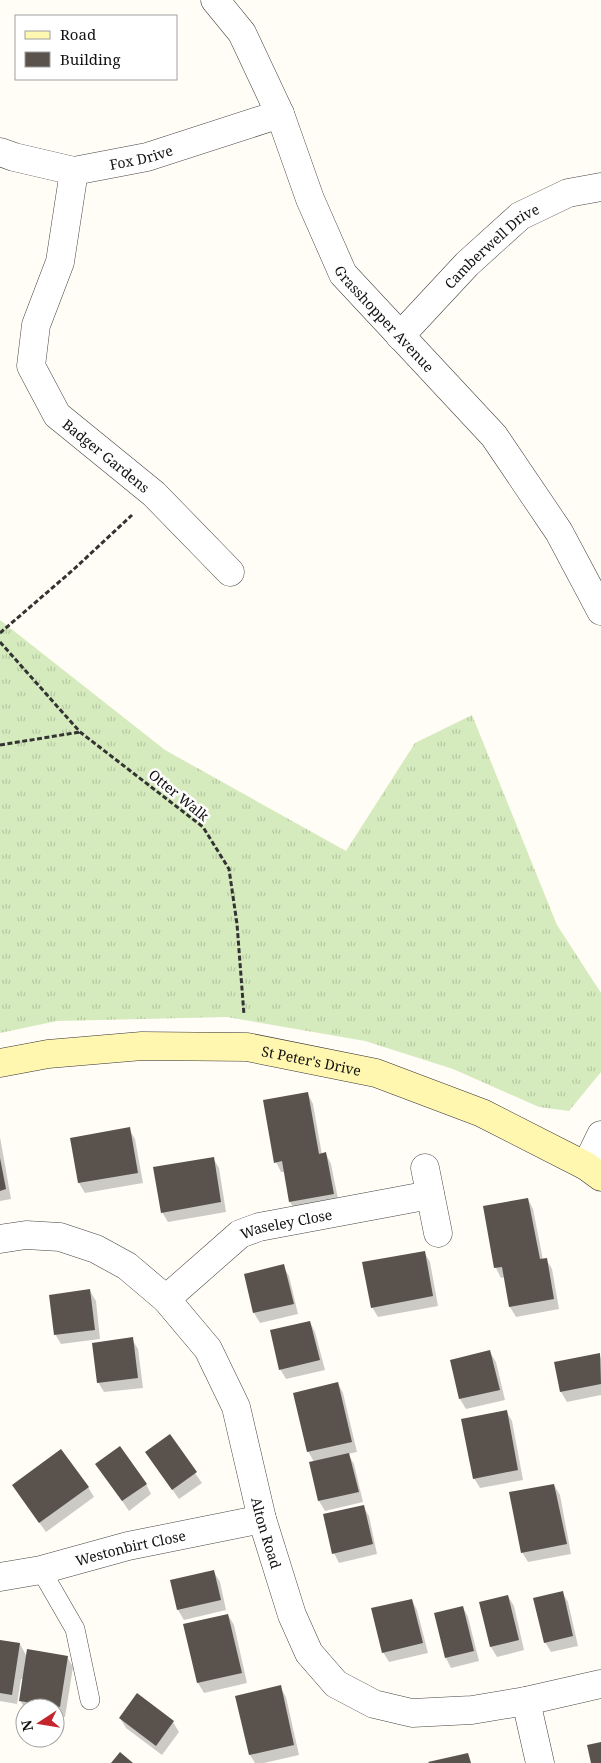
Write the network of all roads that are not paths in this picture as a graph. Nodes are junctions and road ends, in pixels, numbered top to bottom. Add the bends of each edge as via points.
1 (215, 0) edge
2 (280, 114) junction
3 (0, 152) edge
4 (74, 171) junction
5 (601, 187) edge
6 (400, 336) junction
7 (230, 572) dead end
8 (601, 611) edge
9 (0, 1063) edge
10 (601, 1135) edge
11 (425, 1168) dead end
12 (593, 1172) edge
13 (430, 1194) junction
14 (438, 1233) dead end
15 (0, 1239) edge
16 (166, 1299) junction
17 (262, 1519) junction
18 (41, 1570) junction
19 (0, 1577) edge
20 (601, 1684) edge
21 (90, 1700) dead end
22 (526, 1701) junction
23 (540, 1763) edge

1 - 2 street, Grasshopper Avenue via 242,32
2 - 4 street, Fox Drive via 148,157
2 - 6 street, Grasshopper Avenue via 310,199 343,274
3 - 4 street, Fox Drive
4 - 7 street, Badger Gardens via 60,262 36,325 31,366 57,415 154,494
5 - 6 street, Camberwell Drive via 568,193 520,216 467,264
6 - 8 street, Grasshopper Avenue via 494,436 559,532
9 - 12 street, St Peter's Drive via 48,1054 142,1046 247,1048 376,1073 482,1113
10 - 12 street
11 - 13 street
13 - 14 street
13 - 16 street, Waseley Close via 259,1227 240,1234
15 - 16 street, Alton Road via 26,1235 60,1237 96,1249 127,1266
16 - 17 street, Alton Road via 208,1349 236,1407
17 - 18 street, Westonbirt Close via 128,1546
17 - 22 street, Alton Road via 292,1615 309,1653 336,1684 374,1704 412,1713 472,1710
18 - 19 street, Westonbirt Close
18 - 21 lane via 75,1629
20 - 22 street, Alton Road
22 - 23 street

